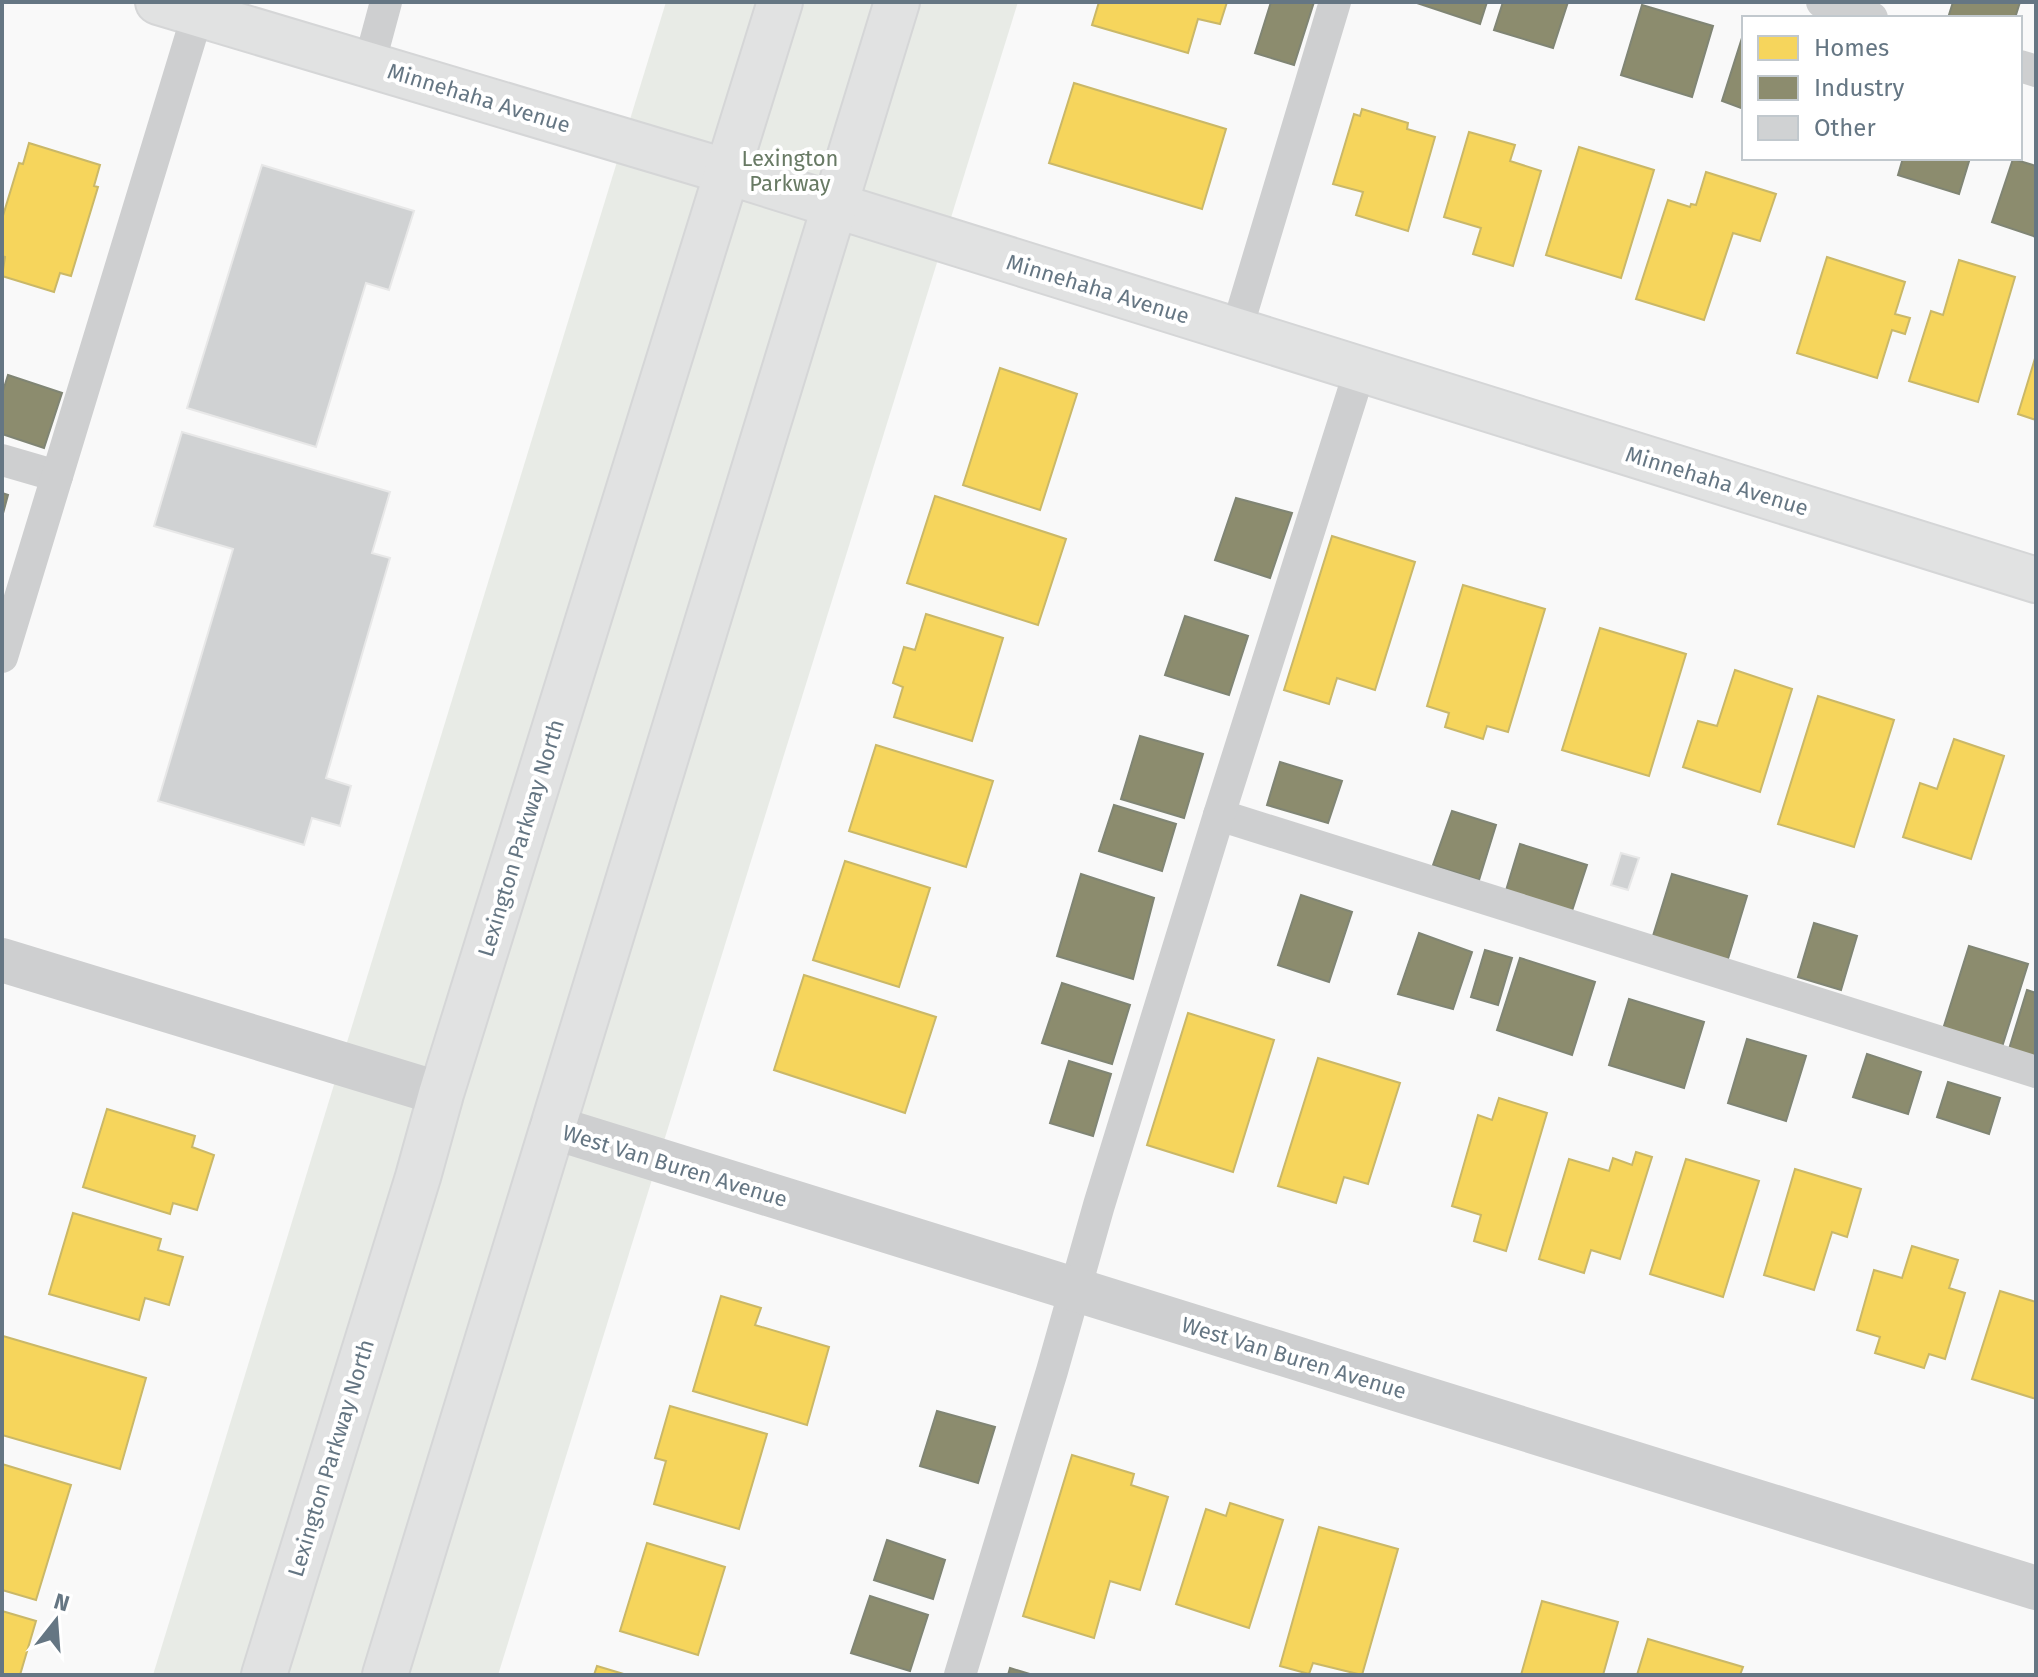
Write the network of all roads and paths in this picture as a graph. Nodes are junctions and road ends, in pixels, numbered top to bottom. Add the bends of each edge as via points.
1 (386, 2) edge
2 (780, 2) edge
3 (897, 2) edge
4 (1335, 2) edge
5 (1822, 2) edge
6 (178, 8) edge
7 (1866, 16) edge
8 (369, 65) junction
9 (728, 172) junction
10 (833, 206) junction
11 (1236, 332) junction
12 (1360, 370) junction
13 (2, 460) edge
14 (57, 476) junction
15 (2036, 580) edge
16 (2, 657) edge
17 (1219, 815) junction
18 (2, 960) edge
19 (2036, 1072) edge
20 (441, 1094) junction
21 (552, 1127) junction
22 (1073, 1290) junction
23 (2036, 1588) edge
24 (264, 1675) edge
25 (385, 1675) edge
26 (960, 1675) edge

1 - 8 lane
2 - 9 main road, Lexington Parkway North
3 - 10 main road
4 - 11 lane
5 - 7 lane
6 - 8 main road, Minnehaha Avenue
6 - 14 lane
8 - 9 main road, Minnehaha Avenue
9 - 10 main road, Minnehaha Avenue
9 - 20 main road, Lexington Parkway North
10 - 11 main road, Minnehaha Avenue
10 - 21 main road
11 - 12 main road, Minnehaha Avenue
12 - 15 main road, Minnehaha Avenue
12 - 17 lane
13 - 14 lane
14 - 16 lane
17 - 19 lane
17 - 22 lane
18 - 20 street
20 - 24 main road, Lexington Parkway North
21 - 22 street, West Van Buren Avenue
21 - 25 main road
22 - 23 street, West Van Buren Avenue
22 - 26 lane

